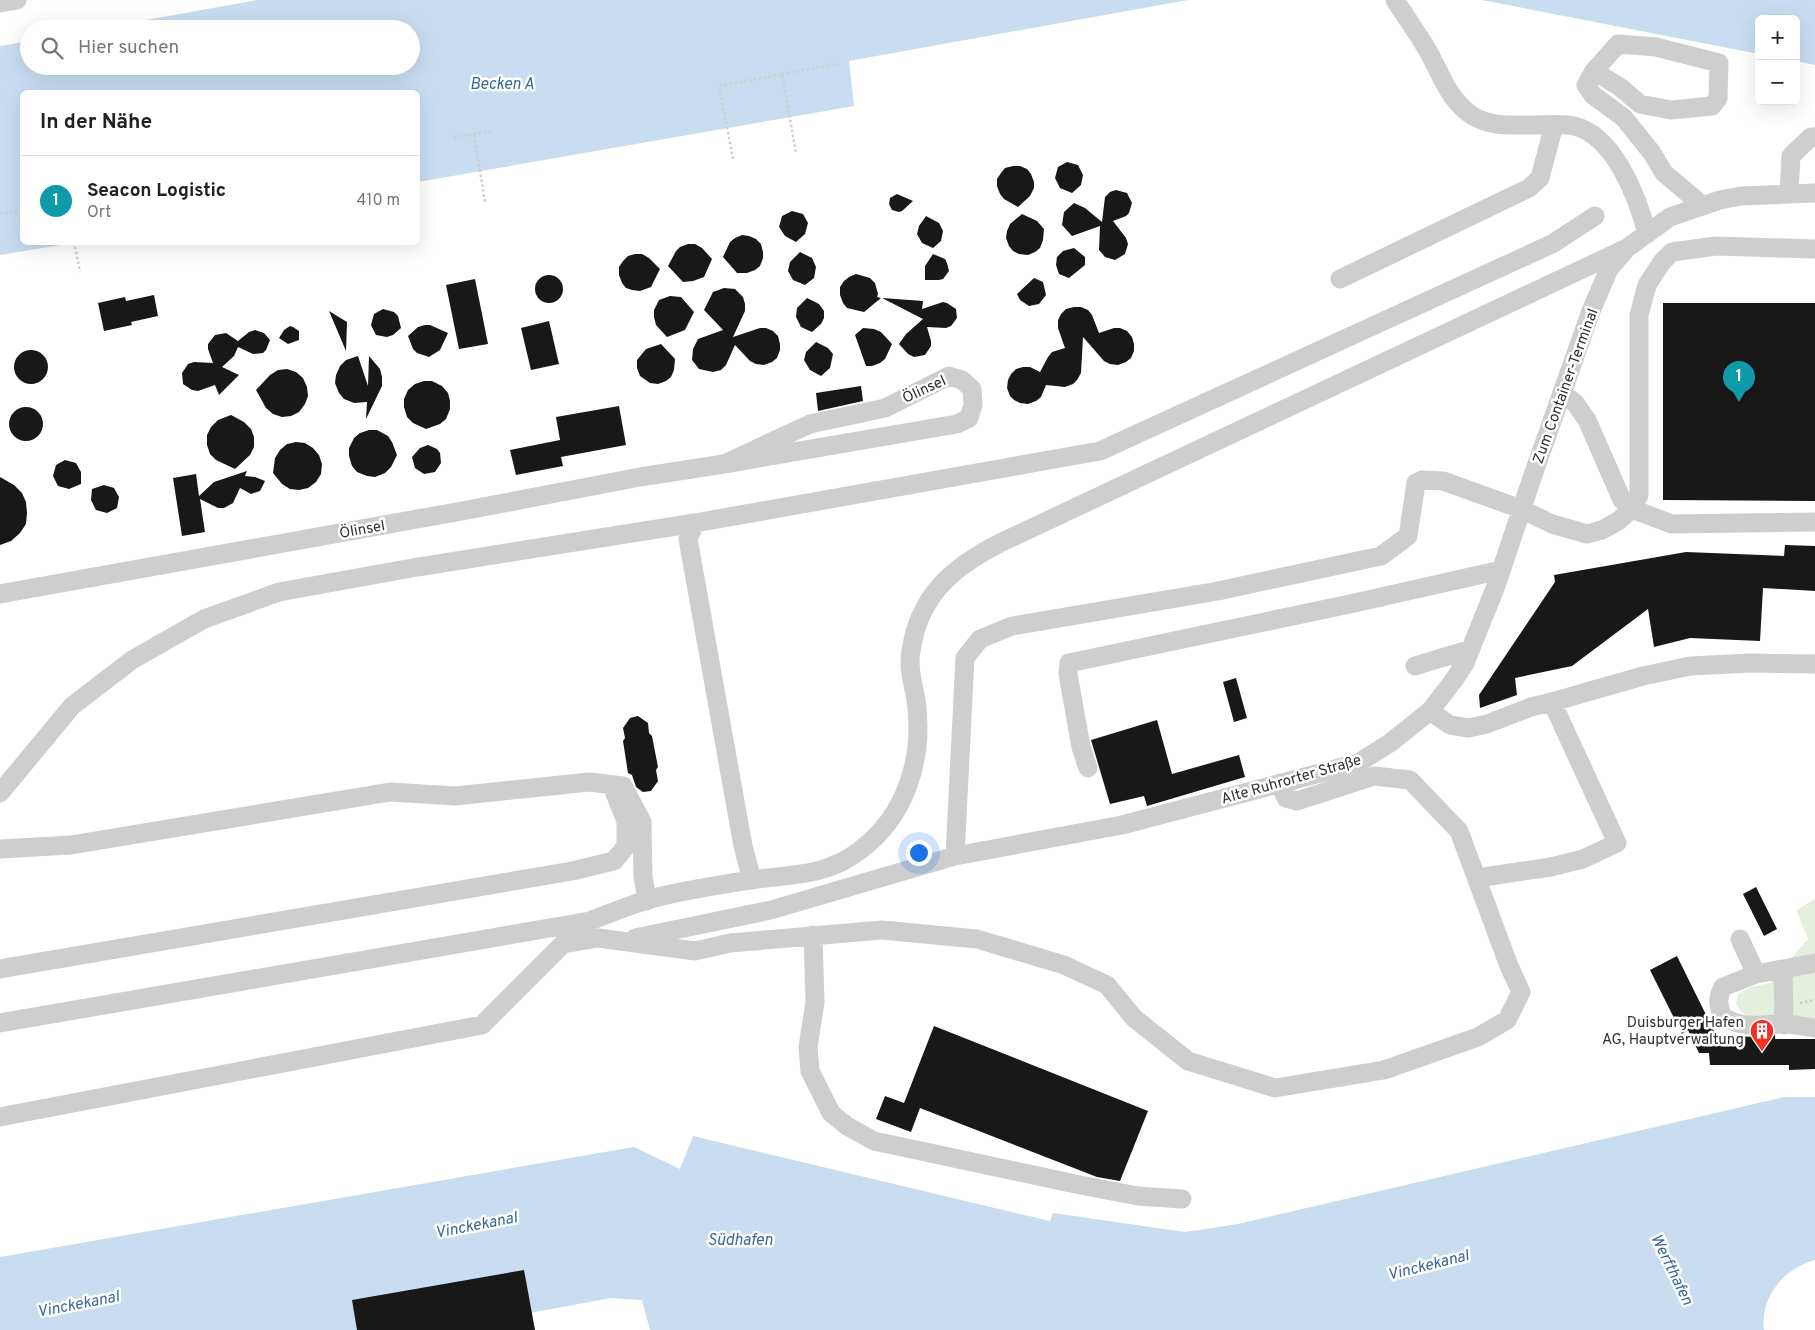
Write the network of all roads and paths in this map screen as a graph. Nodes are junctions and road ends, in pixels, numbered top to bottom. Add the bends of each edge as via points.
1 (17, 0) edge
2 (1396, 0) edge
3 (0, 3) edge
4 (838, 64) dead end
5 (1594, 71) junction
6 (782, 74) junction
7 (1554, 125) junction
8 (492, 131) dead end
9 (474, 135) junction
10 (454, 137) dead end
11 (1815, 137) edge
12 (796, 153) dead end
13 (733, 159) dead end
14 (1815, 193) edge
15 (1789, 194) junction
16 (485, 202) dead end
17 (1702, 205) junction
18 (20, 211) edge
19 (0, 214) edge
20 (1596, 216) dead end
21 (1647, 234) junction
22 (75, 245) edge
23 (1627, 248) junction
24 (1815, 250) edge
25 (80, 272) dead end
26 (1340, 279) dead end
27 (1562, 393) junction
28 (724, 464) junction
29 (1632, 509) junction
30 (1521, 510) junction
31 (1815, 522) edge
32 (695, 523) junction
33 (1501, 570) junction
34 (0, 594) edge
35 (1471, 649) junction
36 (1815, 664) edge
37 (1415, 666) dead end
38 (1552, 702) junction
39 (1430, 711) junction
40 (1088, 768) dead end
41 (611, 784) junction
42 (1280, 784) junction
43 (0, 793) edge
44 (0, 848) edge
45 (955, 856) junction
46 (1477, 878) junction
47 (752, 880) junction
48 (647, 900) junction
49 (813, 935) junction
50 (1740, 939) dead end
51 (620, 941) junction
52 (1815, 963) edge
53 (0, 969) edge
54 (1783, 969) junction
55 (1756, 974) junction
56 (0, 1023) edge
57 (1784, 1024) junction
58 (1815, 1028) edge
59 (0, 1117) edge
60 (1182, 1199) dead end

1 - 3 street
2 - 7 street via 1429,53 1446,88 1472,116 1503,126
4 - 6 path
5 - 5 street via 1618,44 1656,47 1719,63 1718,98 1712,106 1671,110 1640,104
5 - 17 street via 1586,85 1593,95 1624,118 1664,173
6 - 12 path
6 - 13 path via 719,86
7 - 21 street via 1573,125 1590,132 1606,146 1640,209
7 - 26 street via 1540,178 1529,188
8 - 9 path
9 - 10 path
9 - 16 path
11 - 15 street via 1791,156
14 - 15 street, Zum Container-Terminal
15 - 17 street, Zum Container-Terminal via 1741,196
17 - 21 street, Zum Container-Terminal via 1670,217
18 - 19 path
20 - 32 street via 1552,244 1100,451
21 - 23 street, Zum Container-Terminal
22 - 25 path
23 - 27 street, Zum Container-Terminal via 1609,269 1599,290
23 - 47 street via 1000,542 960,566 927,603 916,627 910,665 919,740 907,790 895,813 870,842 828,869
24 - 29 street via 1716,246 1672,252 1662,262 1647,285 1639,315 1639,495
27 - 29 street via 1575,403 1586,420 1622,500
27 - 30 street, Zum Container-Terminal
28 - 28 street, Ölinsel via 957,424 969,418 973,405 972,389 962,380 949,376 885,408 810,424
28 - 34 street, Ölinsel via 640,476
29 - 30 street via 1602,530 1587,534 1552,524
29 - 31 street via 1672,524
30 - 33 street, Zum Container-Terminal
30 - 45 street via 1444,481 1422,480 1416,483 1408,536 1381,556 1218,591 1012,626 980,639 965,658
32 - 43 street via 280,592 204,619 132,660 72,706
32 - 47 street via 688,539
33 - 35 street, Zum Container-Terminal
33 - 40 street via 1068,663 1081,746
35 - 37 street
35 - 39 street, Zum Container-Terminal via 1454,680
36 - 38 street via 1690,666
38 - 39 street via 1530,706 1488,724 1469,728 1450,725
38 - 46 street via 1617,843 1584,859
39 - 42 street, Alte Ruhrorter Straße via 1390,743 1358,763
41 - 44 street via 589,782 455,796 390,792 70,845
41 - 48 street via 624,786 642,822
41 - 53 street via 626,821 626,846 614,861 572,871
42 - 45 street, Alte Ruhrorter Straße via 1122,825
42 - 46 street via 1286,798 1297,801 1374,776 1410,780 1459,831
45 - 51 street, Alte Ruhrorter Straße via 771,910
46 - 49 street via 1521,992 1507,1020 1478,1037 1384,1070 1275,1088 1188,1061 1134,1018 1107,984 1064,965 978,939 882,930
47 - 48 street
48 - 56 street via 590,921
49 - 51 street via 730,943 695,951
49 - 60 street via 815,1002 808,1047 810,1071 831,1113 847,1126 874,1141 1090,1187 1138,1196
50 - 55 street
51 - 59 street via 598,938 563,944 482,1025
52 - 54 street
54 - 55 street
54 - 57 street
55 - 57 street via 1723,986 1718,996 1722,1017 1752,1027
57 - 58 street

